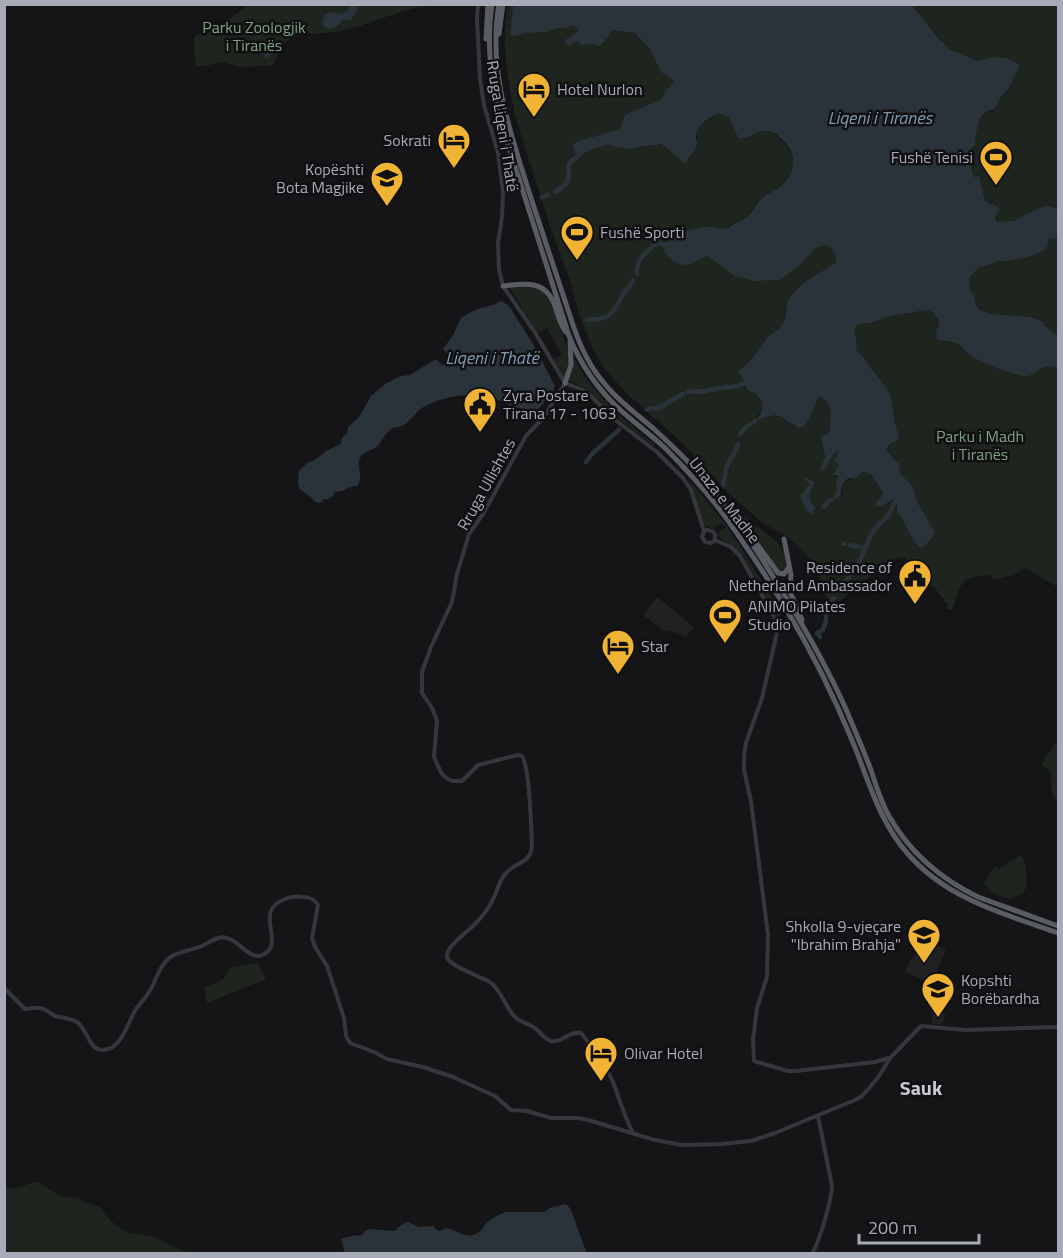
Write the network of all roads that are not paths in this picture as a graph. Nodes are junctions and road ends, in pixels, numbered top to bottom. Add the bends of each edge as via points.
1 (478, 4) edge
2 (490, 4) edge
3 (501, 4) edge
4 (503, 286) junction
5 (570, 337) junction
6 (565, 382) junction
7 (704, 531) junction
8 (747, 535) junction
9 (784, 539) dead end
10 (715, 540) junction
11 (789, 567) junction
12 (802, 625) junction
13 (1059, 926) edge
14 (1059, 933) edge
15 (4, 988) edge
16 (1059, 1027) edge
17 (890, 1058) junction
18 (818, 1116) junction
19 (634, 1133) junction
20 (812, 1254) edge

1 - 4 street, Rruga Liqeni i Thatë via 480,79 503,192 498,243
2 - 5 highway, Unaza e Madhe via 486,47 500,122
3 - 8 highway, Unaza e Madhe via 497,63 501,97 570,318 584,351 610,391 689,463
4 - 5 highway via 544,288
4 - 6 street, Rruga Liqeni i Thatë
5 - 6 highway via 571,365
5 - 14 highway, Unaza e Madhe via 601,390 687,471 739,536 819,669 879,812 898,843 917,864 963,897
6 - 7 street via 589,394 683,478 691,490
6 - 19 street, Rruga Ullishtes via 544,417 526,436 469,534 452,602 425,662 421,687 437,721 434,756 452,782 462,781 478,765 518,754 525,760 531,855 499,881 493,900 475,925 449,948 447,958 453,965 490,982 516,1018 547,1040 556,1041 576,1032 583,1035 608,1072
7 - 10 street via 712,531
7 - 10 street via 705,542
8 - 11 highway via 778,573 784,574
8 - 12 highway, Unaza e Madhe
9 - 11 highway
10 - 17 street via 740,556 778,628 743,760 768,935 767,977 753,1033 754,1061 796,1071
11 - 12 highway via 790,592
12 - 13 highway, Unaza e Madhe via 845,707 889,816 912,849 942,876 968,892
15 - 19 street via 25,1009 40,1008 76,1022 96,1049 111,1049 172,956 222,937 236,942 248,953 264,955 272,946 273,907 289,898 307,897 318,905 312,938 327,966 350,1043 387,1059 453,1077 495,1096 511,1110 551,1118 578,1118
16 - 17 street via 965,1030 921,1026
17 - 18 street via 862,1096
18 - 19 street via 738,1143 682,1145
18 - 20 street via 832,1186

